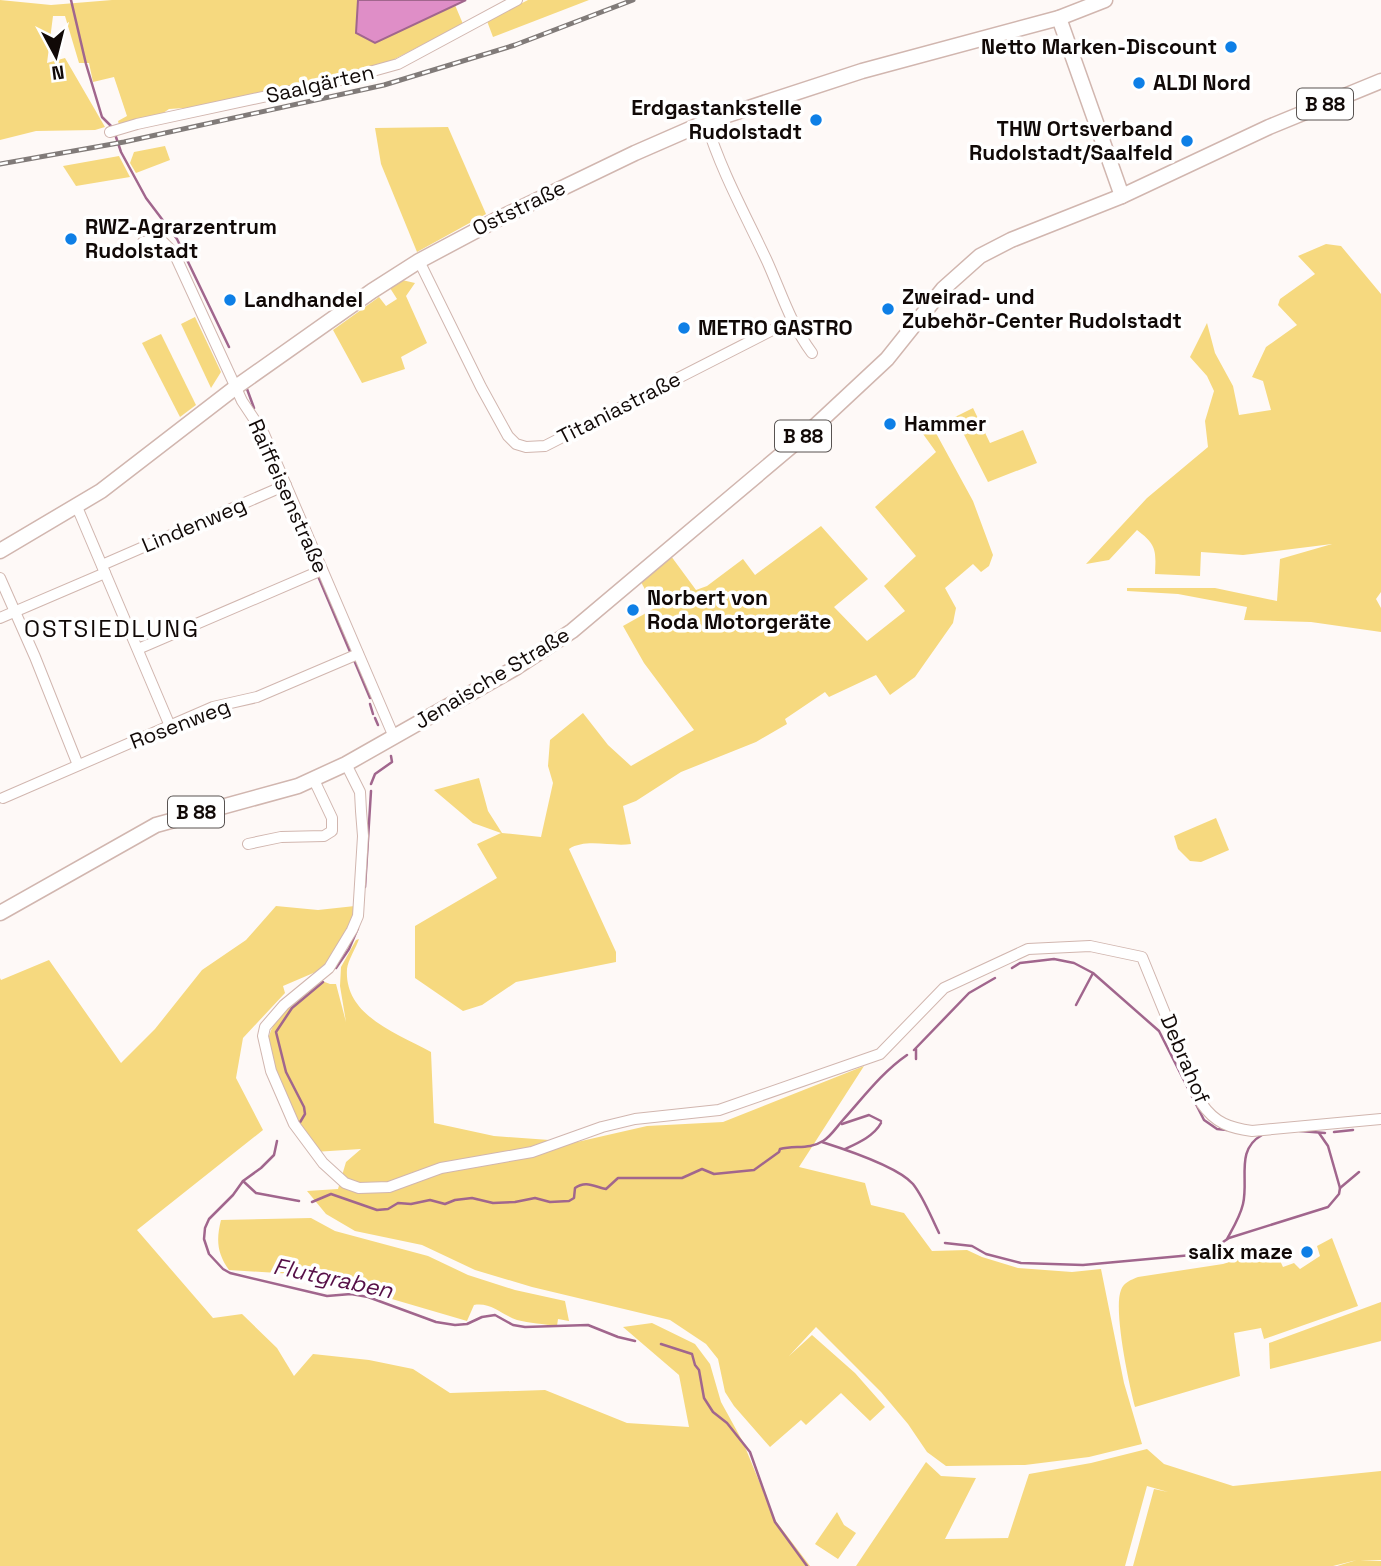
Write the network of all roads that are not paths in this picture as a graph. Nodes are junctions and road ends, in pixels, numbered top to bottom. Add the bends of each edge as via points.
1 (517, 0) edge
2 (1105, 0) edge
3 (1059, 18) junction
4 (1381, 81) edge
5 (706, 122) junction
6 (114, 131) dead end
7 (1122, 196) junction
8 (143, 242) dead end
9 (419, 261) junction
10 (792, 320) junction
11 (811, 353) dead end
12 (236, 387) junction
13 (286, 485) junction
14 (77, 507) junction
15 (0, 551) edge
16 (103, 569) junction
17 (322, 570) junction
18 (0, 578) edge
19 (15, 611) junction
20 (0, 618) edge
21 (138, 649) junction
22 (358, 654) junction
23 (170, 726) junction
24 (394, 737) junction
25 (346, 764) junction
26 (78, 765) junction
27 (314, 780) junction
28 (3, 798) dead end
29 (248, 844) dead end
30 (0, 913) edge
31 (1381, 1119) edge

1 - 6 street, Saalgärten via 389,67
2 - 3 main road, Oststraße
3 - 5 main road, Oststraße via 862,71
3 - 7 main road
4 - 7 main road, Jenaische Straße / B 88
5 - 9 main road, Oststraße via 555,190
5 - 10 street via 721,166
7 - 24 main road, Jenaische Straße / B 88 via 980,256 943,289 887,359 823,418 572,631
8 - 12 street, Raiffeisenstraße via 161,240 174,253
9 - 10 street, Titaniastraße via 508,436 526,447 545,446
9 - 12 main road, Oststraße
10 - 11 street
12 - 13 street, Raiffeisenstraße via 264,434
12 - 14 main road, Oststraße
13 - 16 street, Lindenweg
13 - 17 street, Raiffeisenstraße
14 - 15 main road, Oststraße
14 - 16 street
16 - 19 street, Lindenweg
16 - 21 street
17 - 21 street
17 - 22 street, Raiffeisenstraße
18 - 19 street
19 - 20 street, Lindenweg
19 - 26 street
21 - 23 street
22 - 23 street, Rosenweg via 257,697 213,707
22 - 24 street, Raiffeisenstraße
23 - 26 street, Rosenweg
24 - 25 main road, Jenaische Straße / B 88
25 - 27 main road, Jenaische Straße / B 88
25 - 31 street, Debrahof via 360,792 363,836 358,916 329,968 284,1005 263,1036 271,1071 294,1124 323,1163 345,1183 371,1189 389,1187 441,1168 532,1152 624,1122 719,1110 880,1054 944,988 1028,948 1090,946 1142,957 1202,1104 1218,1122 1252,1131
26 - 28 street, Rosenweg
27 - 29 street via 332,818 332,831 324,836 281,837
27 - 30 main road, Jenaische Straße / B 88 via 156,825

